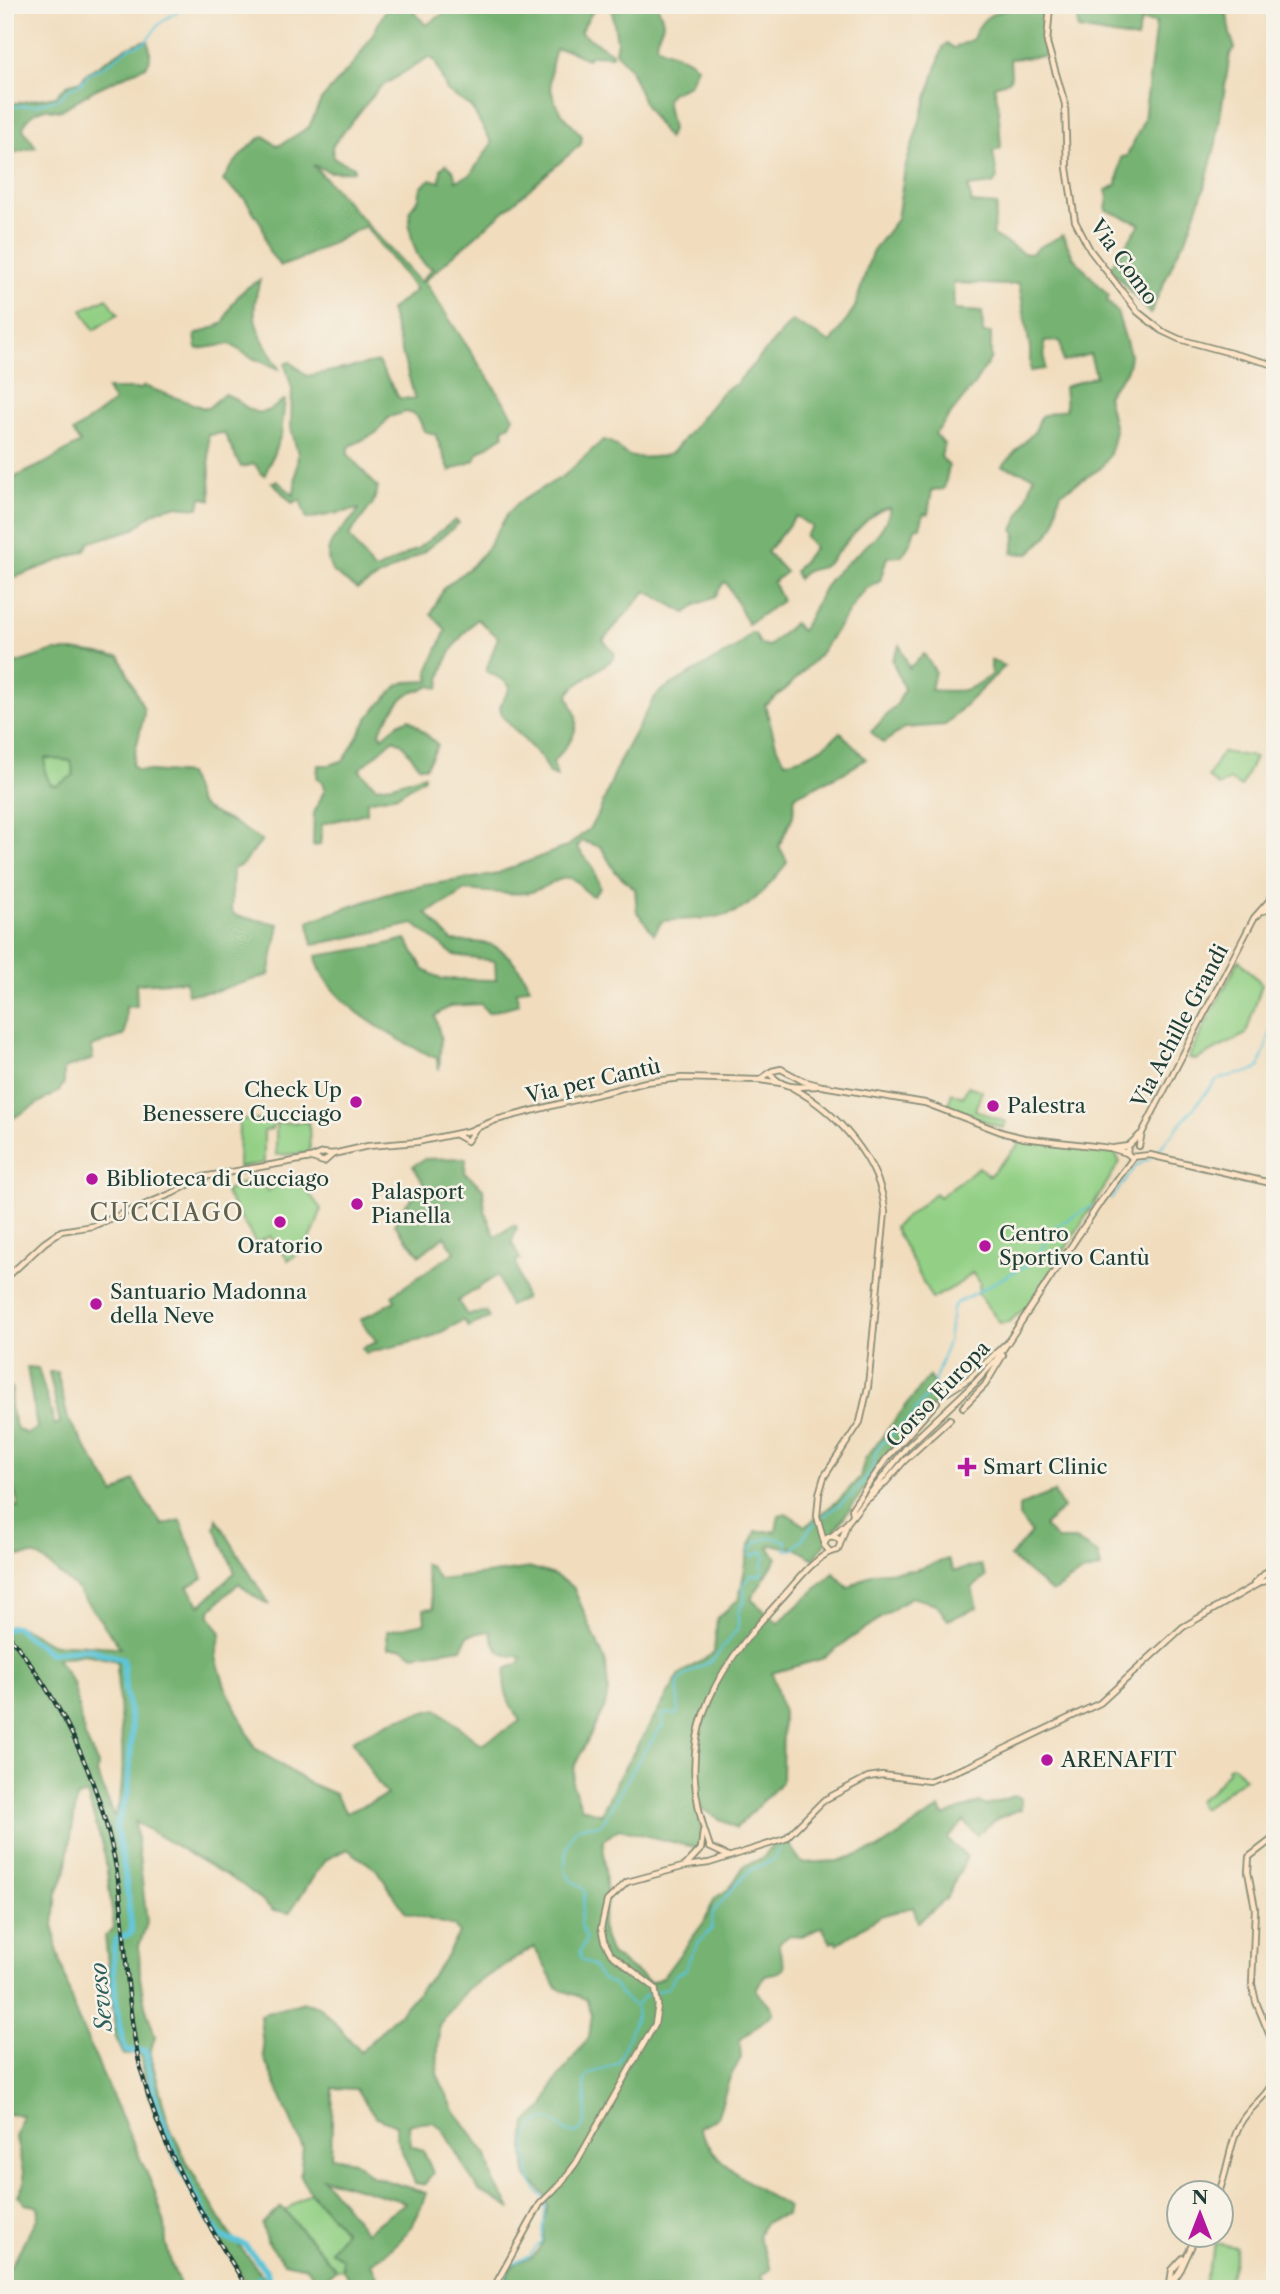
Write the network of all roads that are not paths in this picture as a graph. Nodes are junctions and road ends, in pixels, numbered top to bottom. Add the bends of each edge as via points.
1 (1050, 5) edge
2 (1275, 365) edge
3 (1275, 880) edge
4 (770, 1074) junction
5 (760, 1080) junction
6 (781, 1083) junction
7 (803, 1085) junction
8 (793, 1088) junction
9 (807, 1096) junction
10 (470, 1133) junction
11 (461, 1135) junction
12 (1110, 1148) junction
13 (1135, 1149) junction
14 (1127, 1153) junction
15 (1117, 1177) junction
16 (1275, 1184) edge
17 (5, 1279) edge
18 (1014, 1336) junction
19 (1003, 1366) dead end
20 (995, 1369) junction
21 (948, 1392) dead end
22 (937, 1402) dead end
23 (963, 1407) dead end
24 (950, 1419) dead end
25 (860, 1505) junction
26 (853, 1515) junction
27 (847, 1523) junction
28 (822, 1530) junction
29 (831, 1536) junction
30 (840, 1542) junction
31 (824, 1543) junction
32 (830, 1552) junction
33 (814, 1563) junction
34 (1275, 1564) edge
35 (1262, 1580) junction
36 (1275, 1580) edge
37 (704, 1829) junction
38 (1275, 1837) edge
39 (710, 1847) junction
40 (700, 1851) junction
41 (715, 1852) junction
42 (728, 1856) junction
43 (713, 1861) junction
44 (705, 1863) junction
45 (686, 1866) junction
46 (1275, 2048) edge
47 (1275, 2076) edge
48 (1223, 2178) edge
49 (1190, 2248) edge
50 (1169, 2287) edge
51 (493, 2289) edge

1 - 2 main road, Via Como via 1047,43 1065,104 1074,218 1090,250 1138,312 1161,331
3 - 13 main road, Via Achille Grandi via 1268,904 1247,934
4 - 5 main road
4 - 6 main road
4 - 7 main road via 781,1069
5 - 6 main road, Via per Cantù
5 - 10 main road, Via per Cantù via 646,1082 556,1104
6 - 8 main road
7 - 8 main road
7 - 9 main road
7 - 12 main road via 915,1100 1024,1138
8 - 9 main road
9 - 28 main road via 842,1126 860,1150 885,1205 865,1405 849,1442 824,1477 817,1505
10 - 11 main road
10 - 11 main road via 467,1140
11 - 17 main road via 368,1146 194,1180 99,1224 57,1233
12 - 13 main road
12 - 14 main road
13 - 14 main road
13 - 14 main road, Via Achille Grandi
13 - 15 main road, Corso Europa
13 - 16 main road
14 - 15 main road, Corso Europa
15 - 18 main road, Corso Europa
18 - 20 main road
18 - 21 main road via 970,1378
18 - 25 main road, Corso Europa via 986,1372 906,1448
19 - 20 main road
20 - 23 main road
22 - 26 main road via 886,1459 852,1508
24 - 25 main road
25 - 26 main road, Corso Europa
26 - 27 main road, Corso Europa
27 - 29 main road, Corso Europa
27 - 30 main road, Corso Europa
28 - 29 main road
28 - 31 main road
29 - 30 main road
29 - 31 main road, Corso Europa
30 - 32 main road, Corso Europa via 838,1550
31 - 32 main road
31 - 33 main road, Corso Europa
32 - 33 main road, Corso Europa
33 - 37 main road, Corso Europa via 754,1629 724,1670 702,1714 695,1778
34 - 35 main road
35 - 36 main road
35 - 42 main road via 1164,1641 1094,1706 933,1780 868,1777 824,1800 785,1839
37 - 39 main road, Corso Europa
37 - 40 main road
38 - 46 main road via 1249,1857 1248,1872 1255,1908 1252,1984
39 - 40 main road
39 - 41 main road
40 - 44 main road via 699,1858
40 - 45 main road
41 - 42 main road
41 - 43 main road
42 - 43 main road
43 - 44 main road
44 - 45 main road
45 - 51 main road via 627,1882 607,1901 601,1928 604,1941 611,1954 655,1988 657,2015 576,2163 545,2198
47 - 48 main road via 1267,2093 1242,2120
49 - 50 main road

